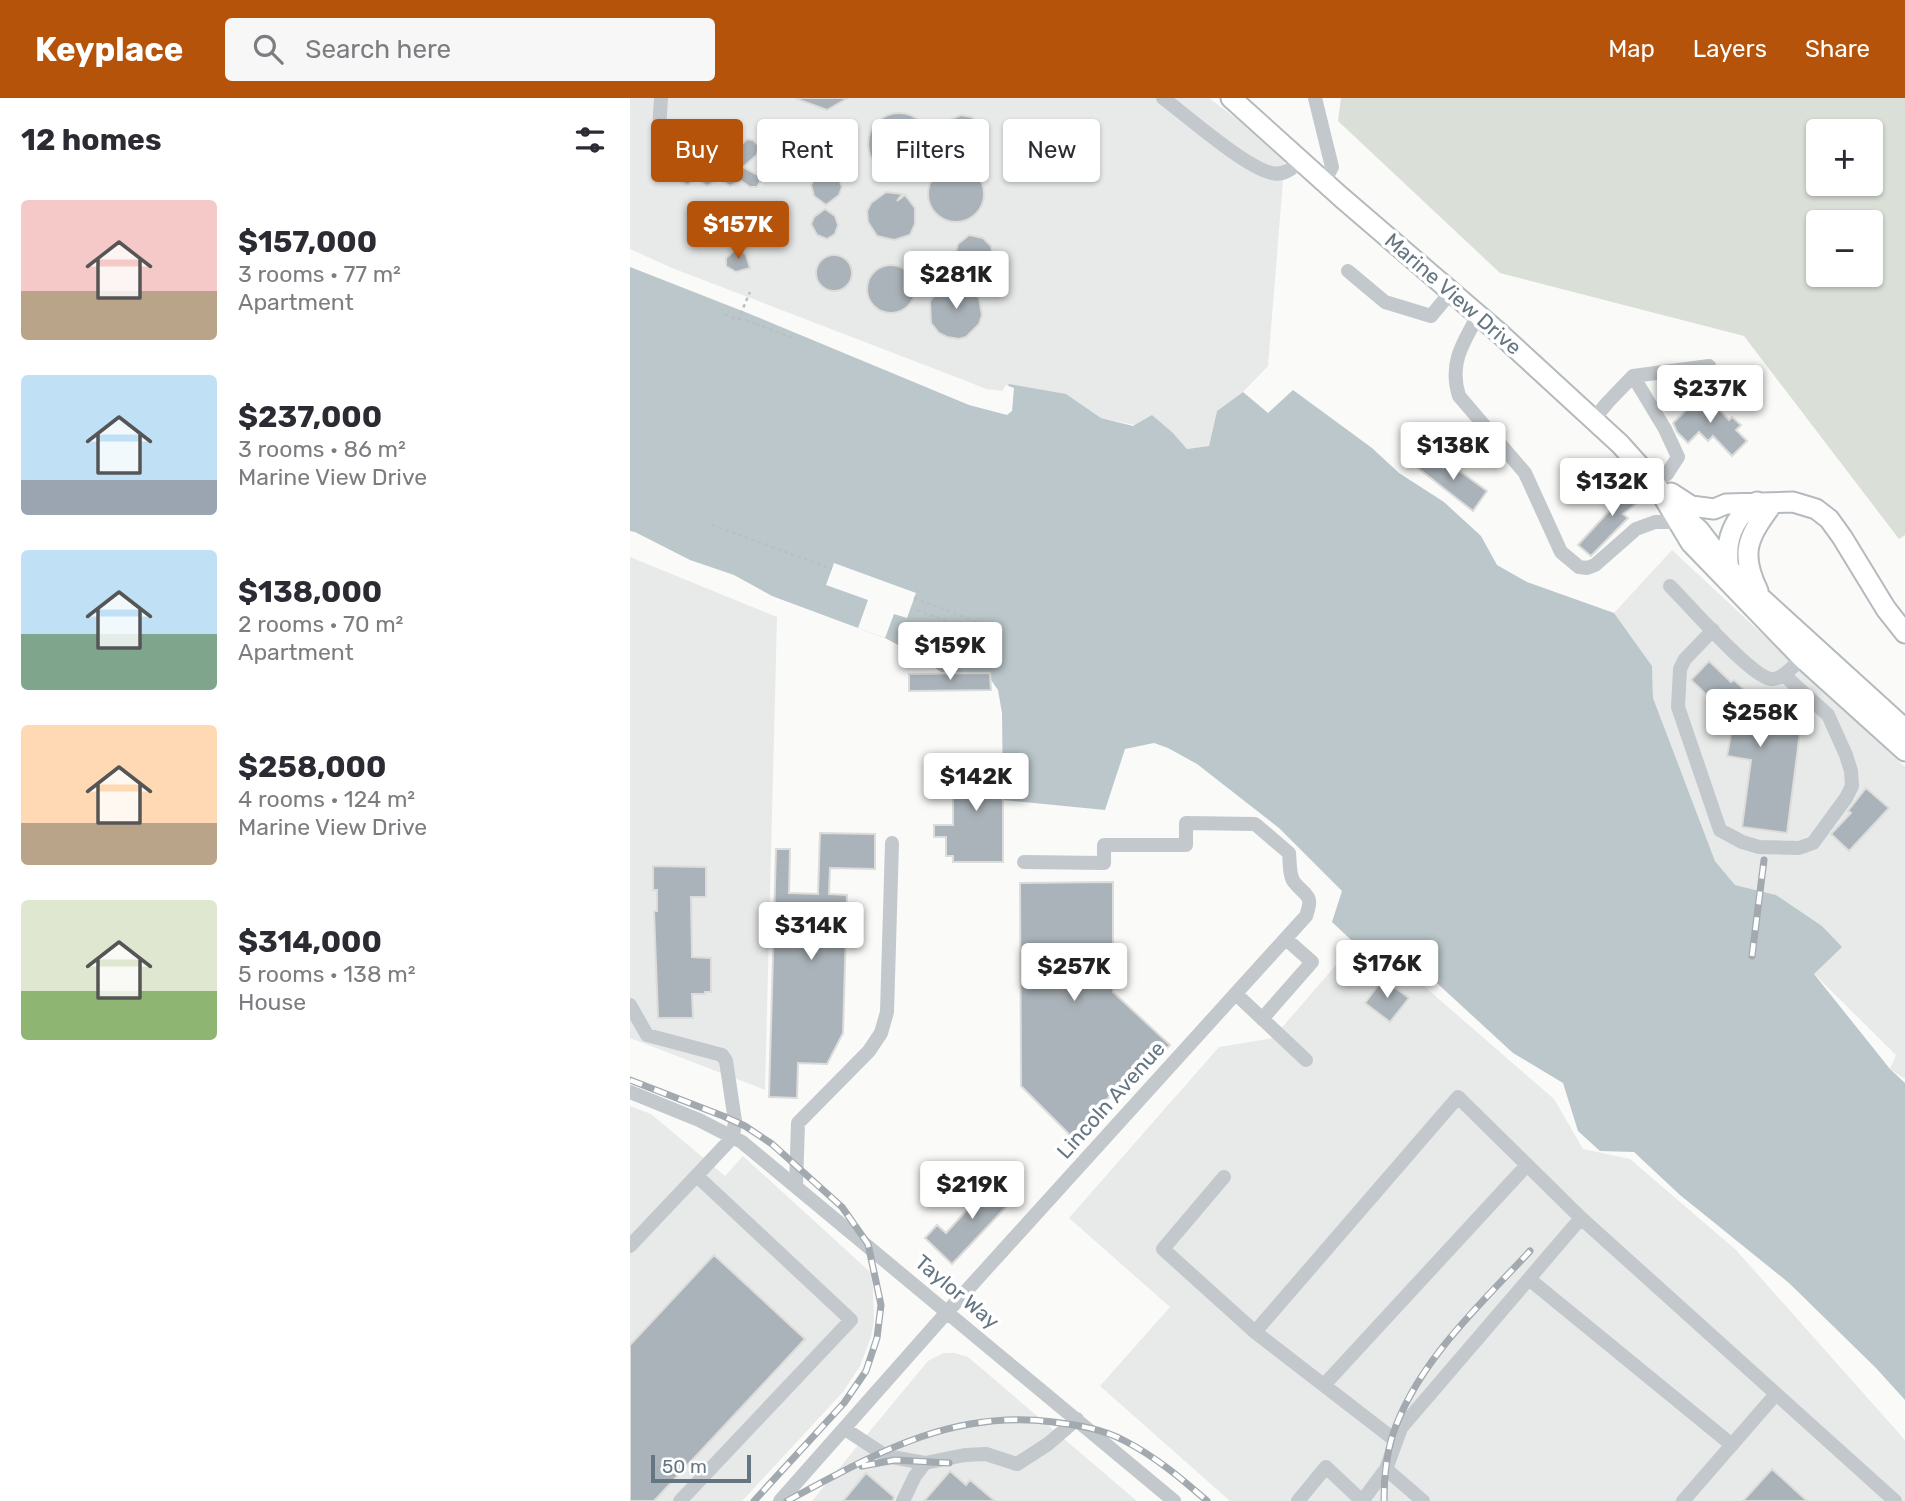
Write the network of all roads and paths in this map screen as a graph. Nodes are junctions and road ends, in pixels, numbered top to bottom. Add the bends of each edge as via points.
1 (661, 98) edge
2 (1163, 98) edge
3 (1231, 98) edge
4 (1315, 98) edge
5 (660, 119) edge
6 (1301, 160) junction
7 (1325, 180) junction
8 (1348, 271) dead end
9 (750, 292) dead end
10 (1451, 292) junction
11 (725, 314) dead end
12 (1478, 316) junction
13 (738, 319) junction
14 (756, 324) dead end
15 (763, 326) junction
16 (796, 339) dead end
17 (1709, 366) dead end
18 (1633, 376) junction
19 (1593, 420) junction
20 (1659, 491) junction
21 (1764, 507) junction
22 (1678, 522) junction
23 (712, 525) dead end
24 (1699, 530) junction
25 (1731, 530) junction
26 (832, 569) dead end
27 (1729, 569) junction
28 (1670, 586) dead end
29 (1736, 592) junction
30 (914, 598) dead end
31 (1762, 598) junction
32 (911, 607) dead end
33 (918, 610) dead end
34 (936, 617) junction
35 (970, 629) dead end
36 (1713, 630) junction
37 (1001, 631) dead end
38 (1905, 632) edge
39 (1801, 658) junction
40 (1784, 675) junction
41 (1905, 729) edge
42 (1905, 751) edge
43 (892, 844) dead end
44 (1024, 862) dead end
45 (1286, 939) junction
46 (1236, 994) junction
47 (630, 1005) edge
48 (1262, 1019) junction
49 (1306, 1060) dead end
50 (630, 1092) edge
51 (733, 1137) junction
52 (1527, 1165) junction
53 (697, 1176) junction
54 (1224, 1177) dead end
55 (796, 1186) junction
56 (1581, 1218) junction
57 (630, 1247) edge
58 (1529, 1279) junction
59 (948, 1311) junction
60 (1255, 1332) junction
61 (1324, 1385) junction
62 (1776, 1394) junction
63 (1077, 1419) junction
64 (845, 1429) junction
65 (1396, 1441) junction
66 (1731, 1445) junction
67 (925, 1463) junction
68 (1386, 1469) junction
69 (1303, 1499) edge
70 (680, 1501) edge
71 (780, 1501) edge
72 (903, 1501) edge
73 (1174, 1501) edge
74 (1362, 1501) edge
75 (1423, 1501) edge
76 (1683, 1501) edge
77 (1895, 1501) edge

1 - 5 street
2 - 6 street via 1247,161 1273,174 1291,170
3 - 6 main road, Marine View Drive
4 - 7 street via 1332,167
6 - 7 main road, Marine View Drive
7 - 10 main road, Marine View Drive
8 - 10 street via 1385,302 1431,316
9 - 13 path
10 - 12 main road, Marine View Drive
11 - 13 path
12 - 19 main road, Marine View Drive
12 - 22 street via 1454,366 1459,396 1525,473 1561,552 1587,568 1636,529 1655,522
13 - 15 path
14 - 15 path
15 - 16 path
17 - 18 street
18 - 19 street
18 - 20 street via 1678,457
19 - 20 main road, Marine View Drive
20 - 21 main road via 1698,507
20 - 22 main road, Marine View Drive
20 - 24 main road, Marine View Drive
21 - 25 main road
21 - 31 main road via 1746,561
21 - 38 main road via 1804,503 1829,519
22 - 29 main road, Marine View Drive via 1690,543
23 - 26 path
24 - 25 main road
24 - 27 main road, Marine View Drive
25 - 27 main road
27 - 29 main road
27 - 31 main road, Marine View Drive
28 - 36 street
29 - 39 main road, Marine View Drive
30 - 37 path
31 - 41 main road, Marine View Drive
32 - 34 path
33 - 34 path
34 - 35 path
36 - 40 street via 1763,676 1772,680
36 - 40 street via 1680,669 1678,707 1720,831 1759,847 1799,848 1813,843 1852,786 1846,755 1828,715
39 - 40 street
39 - 42 main road, Marine View Drive
43 - 55 street via 887,1012 869,1051 798,1123
44 - 45 street, Lincoln Avenue via 1104,863 1104,845 1186,845 1186,822 1255,824 1289,853 1292,880 1310,901 1306,916
45 - 46 street, Lincoln Avenue
45 - 48 street via 1312,962
46 - 48 street
46 - 59 street, Lincoln Avenue
47 - 51 street via 647,1035 722,1055 735,1122
48 - 49 street
50 - 51 street, Taylor Way
51 - 53 street
51 - 55 street, Taylor Way
52 - 56 street
52 - 60 street via 1458,1097
52 - 61 street
53 - 57 street
53 - 70 street via 851,1320
54 - 60 street via 1163,1250
55 - 59 street, Taylor Way
56 - 58 street
56 - 62 street
58 - 65 street via 1401,1428
58 - 66 street
59 - 63 street, Taylor Way
59 - 64 street, Lincoln Avenue
60 - 61 street
61 - 65 street
62 - 66 street
62 - 77 street
63 - 67 street via 1017,1464 986,1454
63 - 73 street, Taylor Way
64 - 67 street via 886,1456
64 - 71 street, Lincoln Avenue
65 - 68 street
66 - 76 street
67 - 72 street
68 - 74 street
68 - 75 street
69 - 74 street via 1326,1467

